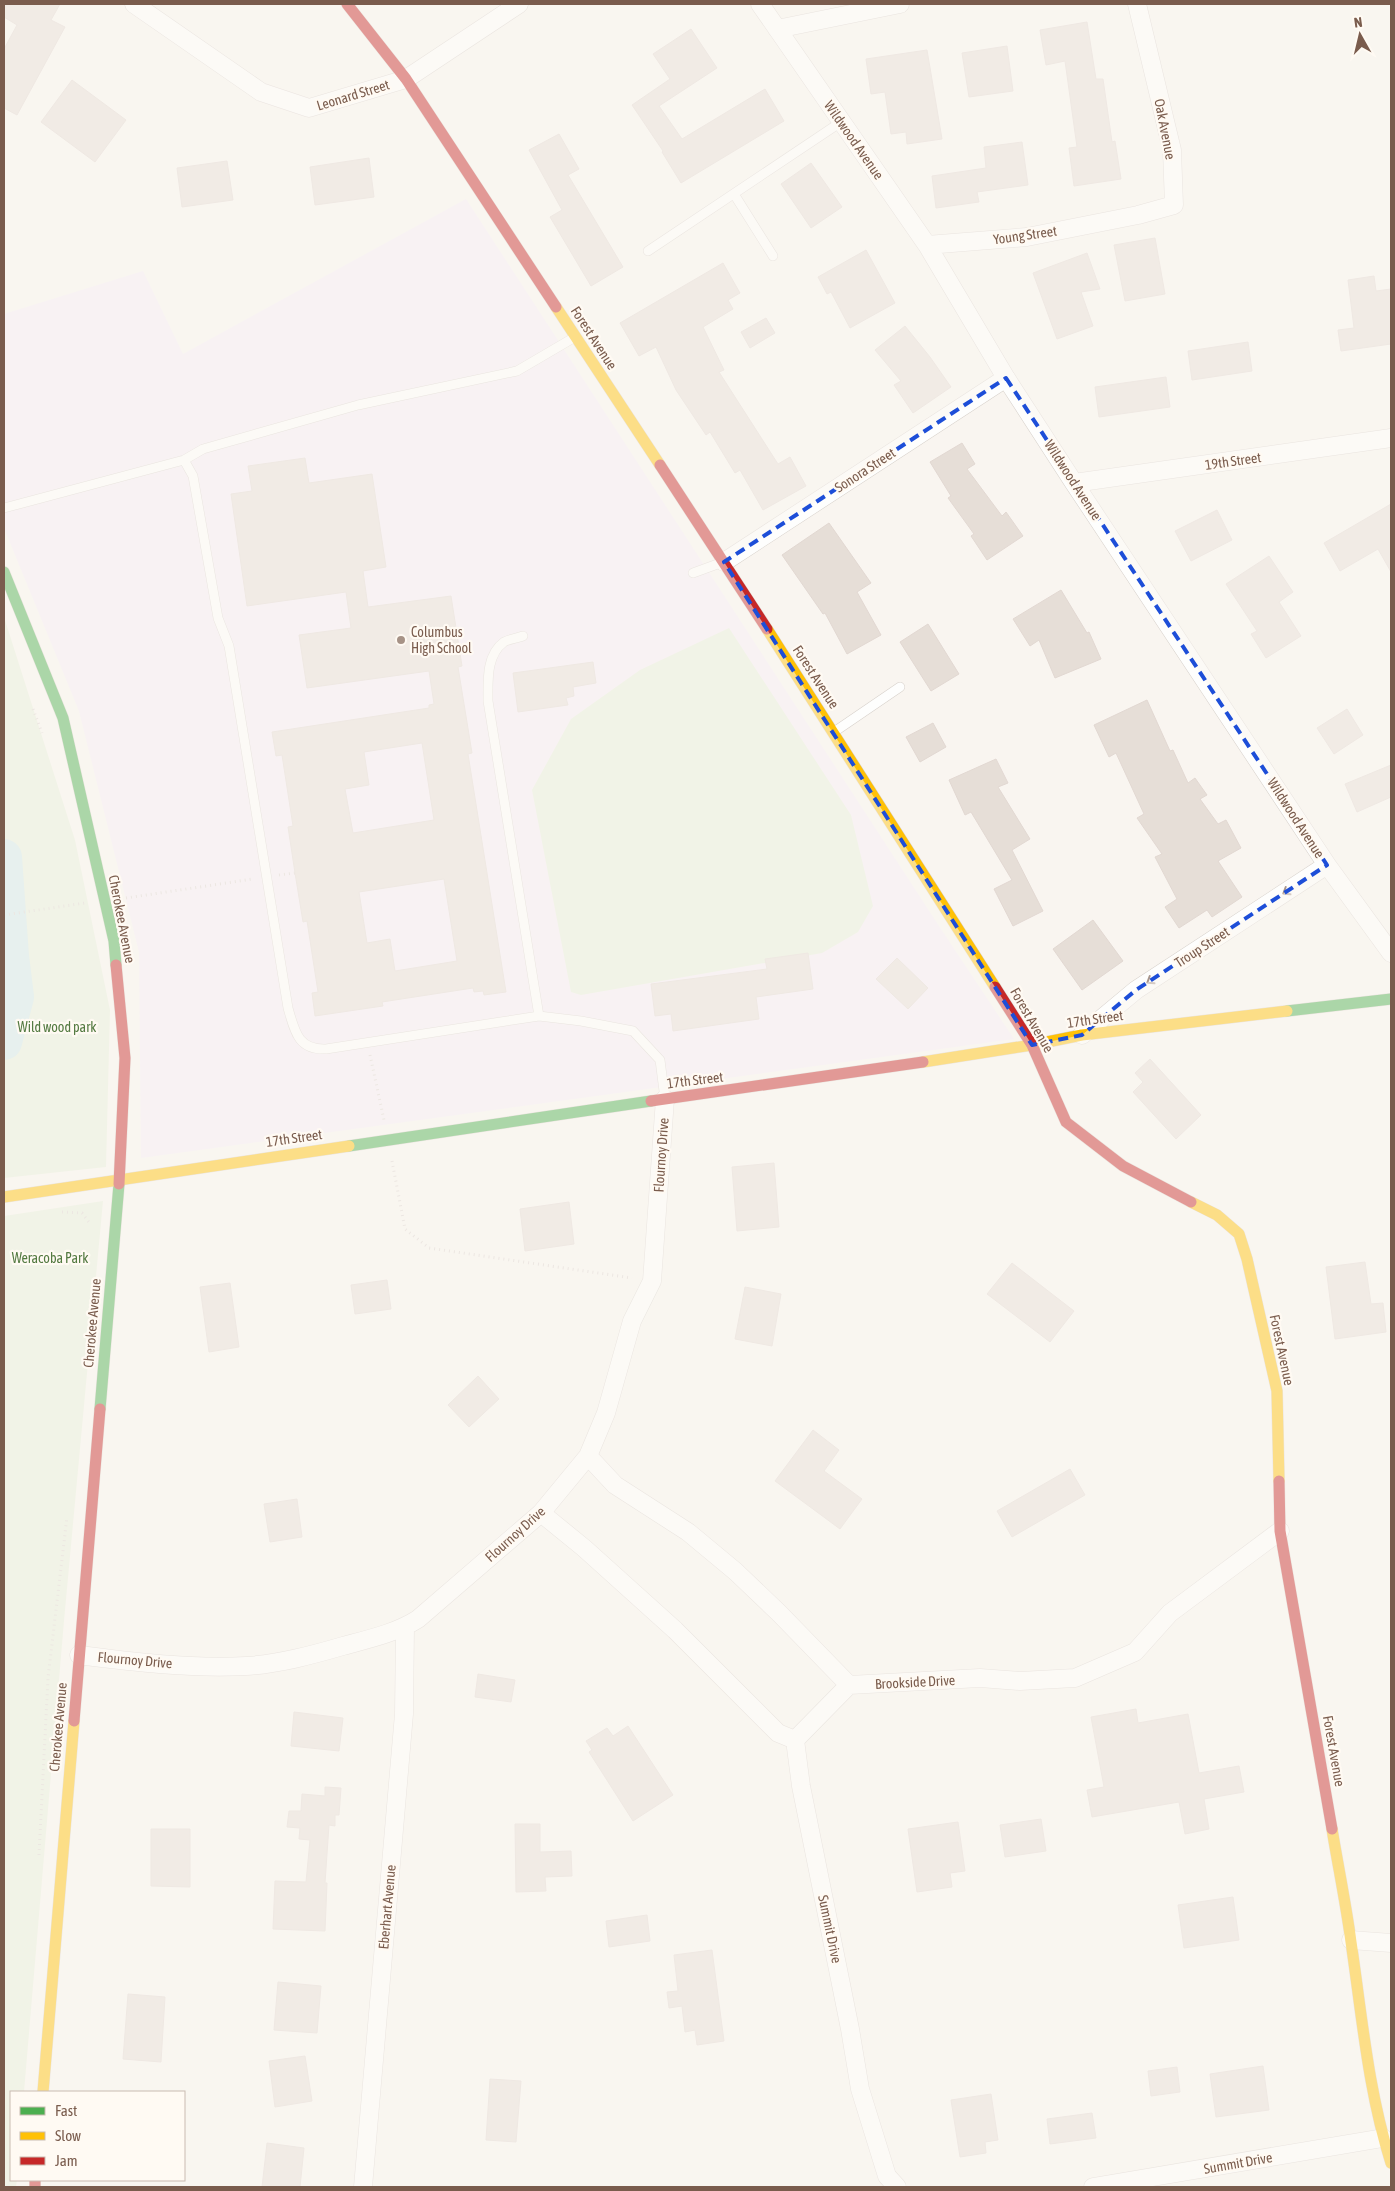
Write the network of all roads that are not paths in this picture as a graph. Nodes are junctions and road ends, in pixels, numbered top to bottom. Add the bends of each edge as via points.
1 (134, 4) edge
2 (347, 4) edge
3 (519, 4) edge
4 (760, 4) edge
5 (900, 4) edge
6 (1137, 4) edge
7 (777, 29) junction
8 (406, 79) junction
9 (841, 122) junction
10 (734, 194) junction
11 (1123, 218) joint
12 (927, 245) junction
13 (648, 250) dead end
14 (773, 256) dead end
15 (575, 337) junction
16 (1006, 378) junction
17 (1391, 438) edge
18 (184, 460) junction
19 (1074, 483) junction
20 (4, 508) edge
21 (724, 562) junction
22 (4, 572) edge
23 (693, 573) dead end
24 (523, 636) dead end
25 (900, 687) dead end
26 (834, 732) junction
27 (1327, 865) junction
28 (1391, 953) edge
29 (1391, 999) edge
30 (539, 1016) junction
31 (1082, 1035) junction
32 (1032, 1044) junction
33 (665, 1099) junction
34 (119, 1179) junction
35 (4, 1197) edge
36 (588, 1456) junction
37 (540, 1513) junction
38 (1280, 1531) junction
39 (405, 1627) junction
40 (79, 1655) junction
41 (849, 1685) junction
42 (795, 1740) junction
43 (1351, 1940) junction
44 (1391, 1943) edge
45 (43, 2091) edge
46 (1383, 2138) junction
47 (1391, 2158) edge
48 (363, 2187) edge
49 (896, 2187) edge
50 (1093, 2187) edge

1 - 8 street, Leonard Street via 261,92 309,108
2 - 8 street, Forest Avenue
3 - 8 street, Leonard Street
4 - 7 street, Wildwood Avenue
5 - 7 street
6 - 11 street, Oak Avenue via 1172,150 1174,204
7 - 9 street, Wildwood Avenue
8 - 15 street, Forest Avenue
9 - 10 lane
9 - 12 street, Wildwood Avenue
10 - 13 lane
10 - 14 lane
11 - 12 street, Young Street via 1027,237
12 - 16 street, Wildwood Avenue
15 - 18 lane via 517,371 358,405 204,449
15 - 21 street, Forest Avenue
16 - 19 street, Wildwood Avenue
16 - 21 street, Sonora Street
17 - 19 street, 19th Street
18 - 20 lane
18 - 30 lane via 193,476 218,618 229,646 288,1008 302,1042 313,1049
19 - 27 street, Wildwood Avenue
21 - 23 lane
21 - 26 street, Forest Avenue
22 - 34 street, Cherokee Avenue via 63,718 114,941 125,1058
24 - 30 lane via 504,642 492,658 488,701
25 - 26 lane
26 - 32 street, Forest Avenue
27 - 28 street, Wildwood Avenue
27 -> 31 street, Troup Street via 1136,990
29 - 31 street, 17th Street
30 - 33 lane via 633,1031 660,1060
31 - 32 street, 17th Street
32 - 33 street, 17th Street via 730,1092
32 - 38 street, Forest Avenue via 1066,1122 1123,1166 1217,1215 1239,1234 1277,1391
33 - 34 street, 17th Street
33 - 36 street, Flournoy Drive via 652,1281 632,1321 606,1413
34 - 35 street, 17th Street
34 - 40 street, Cherokee Avenue
36 - 37 street, Flournoy Drive
36 - 41 street via 615,1486 688,1532 734,1571 780,1613
37 - 39 street, Flournoy Drive
37 - 42 street via 675,1630 778,1733
38 - 41 street, Brookside Drive via 1170,1613 1135,1652 1075,1678 1020,1681 980,1678
38 - 43 street, Forest Avenue
39 - 40 street, Flournoy Drive via 299,1658 246,1666 137,1662
39 - 48 street, Eberhart Avenue via 404,1714
40 - 45 street, Cherokee Avenue
41 - 42 street
42 - 49 street, Summit Drive via 801,1786 860,2089 887,2176
43 - 44 street
43 - 46 street, Forest Avenue via 1366,2054
46 - 47 street, Forest Avenue
46 - 50 street, Summit Drive

